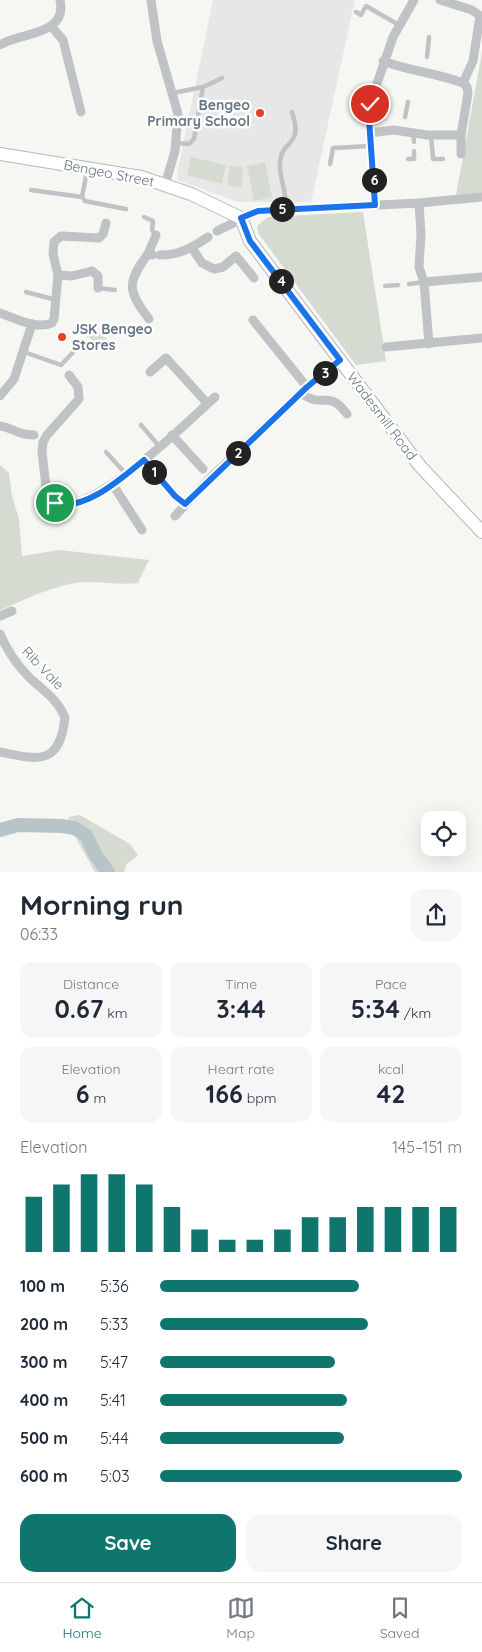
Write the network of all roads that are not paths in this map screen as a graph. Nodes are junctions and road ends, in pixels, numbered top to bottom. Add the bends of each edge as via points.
1 (60, 0) edge
2 (151, 0) edge
3 (414, 0) edge
4 (440, 0) edge
5 (356, 12) dead end
6 (399, 25) junction
7 (52, 26) junction
8 (429, 37) dead end
9 (0, 45) edge
10 (427, 57) dead end
11 (383, 61) junction
12 (222, 78) dead end
13 (463, 83) junction
14 (203, 87) junction
15 (173, 93) junction
16 (408, 102) dead end
17 (81, 112) dead end
18 (292, 112) dead end
19 (405, 117) dead end
20 (413, 132) junction
21 (370, 133) junction
22 (431, 135) junction
23 (460, 135) junction
24 (176, 142) junction
25 (414, 142) dead end
26 (370, 146) junction
27 (414, 151) dead end
28 (0, 154) edge
29 (461, 154) dead end
30 (408, 159) dead end
31 (443, 159) dead end
32 (330, 164) dead end
33 (87, 167) junction
34 (166, 185) junction
35 (31, 190) dead end
36 (82, 197) junction
37 (482, 197) edge
38 (419, 204) junction
39 (375, 205) junction
40 (126, 208) dead end
41 (285, 209) junction
42 (144, 217) dead end
43 (241, 218) junction
44 (106, 223) dead end
45 (217, 231) dead end
46 (156, 235) joint
47 (208, 237) dead end
48 (192, 248) junction
49 (154, 255) junction
50 (58, 275) junction
51 (482, 277) edge
52 (254, 278) dead end
53 (424, 282) junction
54 (409, 284) dead end
55 (398, 285) dead end
56 (385, 286) dead end
57 (98, 288) joint
58 (115, 290) dead end
59 (26, 292) dead end
60 (56, 300) junction
61 (0, 313) edge
62 (149, 319) dead end
63 (253, 320) dead end
64 (32, 324) junction
65 (482, 338) edge
66 (429, 344) junction
67 (78, 346) dead end
68 (392, 349) dead end
69 (24, 352) junction
70 (340, 360) junction
71 (150, 372) dead end
72 (68, 375) dead end
73 (304, 390) junction
74 (0, 396) edge
75 (347, 414) dead end
76 (141, 425) dead end
77 (0, 426) edge
78 (172, 434) junction
79 (34, 435) dead end
80 (159, 446) junction
81 (106, 452) dead end
82 (144, 460) junction
83 (203, 469) dead end
84 (126, 474) junction
85 (113, 485) junction
86 (185, 504) junction
87 (175, 516) dead end
88 (142, 530) dead end
89 (482, 532) edge
90 (12, 611) dead end
91 (0, 616) edge
92 (0, 634) edge
93 (0, 752) edge

1 - 7 street via 59,16
2 - 15 street via 157,41
3 - 6 street
4 - 13 street via 472,10 480,16 473,62
5 - 6 lane via 362,15 366,6
6 - 11 street
7 - 9 street
7 - 17 street via 63,40
8 - 10 lane
11 - 13 street via 408,69 426,68
11 - 21 street via 371,101
12 - 14 lane
13 - 23 street via 468,93
14 - 15 lane
14 - 24 lane via 194,140 189,144
15 - 24 street via 179,120
16 - 19 lane
18 - 41 lane via 296,135 279,163 286,191
20 - 21 street via 404,128
20 - 22 street
20 - 25 lane
21 - 26 street
22 - 23 street
22 - 31 lane via 433,159
23 - 29 street
24 - 34 street
26 - 32 lane via 333,148
26 - 39 street
27 - 30 lane via 414,159
28 - 33 main road, Bengeo Street
33 - 34 main road, Bengeo Street
33 - 36 lane
34 - 43 main road, Bengeo Street
35 - 36 lane
36 - 40 lane via 90,203
37 - 38 street
38 - 39 street
38 - 53 street via 419,267
39 - 41 street
41 - 43 street via 258,211
42 - 46 lane via 153,221 152,230
43 - 45 street
43 - 70 main road, Wadesmill Road via 250,241
44 - 50 street via 103,234 98,238 61,236 54,242
46 - 49 street
47 - 48 street
48 - 49 street via 173,255
48 - 52 street via 202,263 214,269 223,267 236,256
49 - 62 street via 134,273 131,281 135,299
50 - 57 street via 92,272 98,276
50 - 60 street
51 - 53 street
53 - 54 lane
53 - 66 street
55 - 56 lane
57 - 58 lane
59 - 60 lane
60 - 64 street via 52,324
61 - 64 street
63 - 73 street
64 - 69 street
65 - 66 street
66 - 68 street
67 - 69 lane via 61,365
69 - 74 street via 14,379
70 - 73 street
70 - 89 main road, Wadesmill Road via 420,466
71 - 78 street via 166,358 211,400
72 - 85 street via 78,387 79,399 47,435 42,447 48,495 59,504 81,501
73 - 75 street via 316,401 332,399
73 - 86 street
76 - 80 lane
77 - 79 street via 21,435
78 - 80 street
78 - 83 street
80 - 82 street
81 - 84 lane
82 - 84 street
82 - 86 street
84 - 85 street
85 - 88 street
86 - 87 street
90 - 91 street
92 - 93 street, Rib Vale via 14,660 40,689 56,700 65,718 59,745 51,754 31,759

